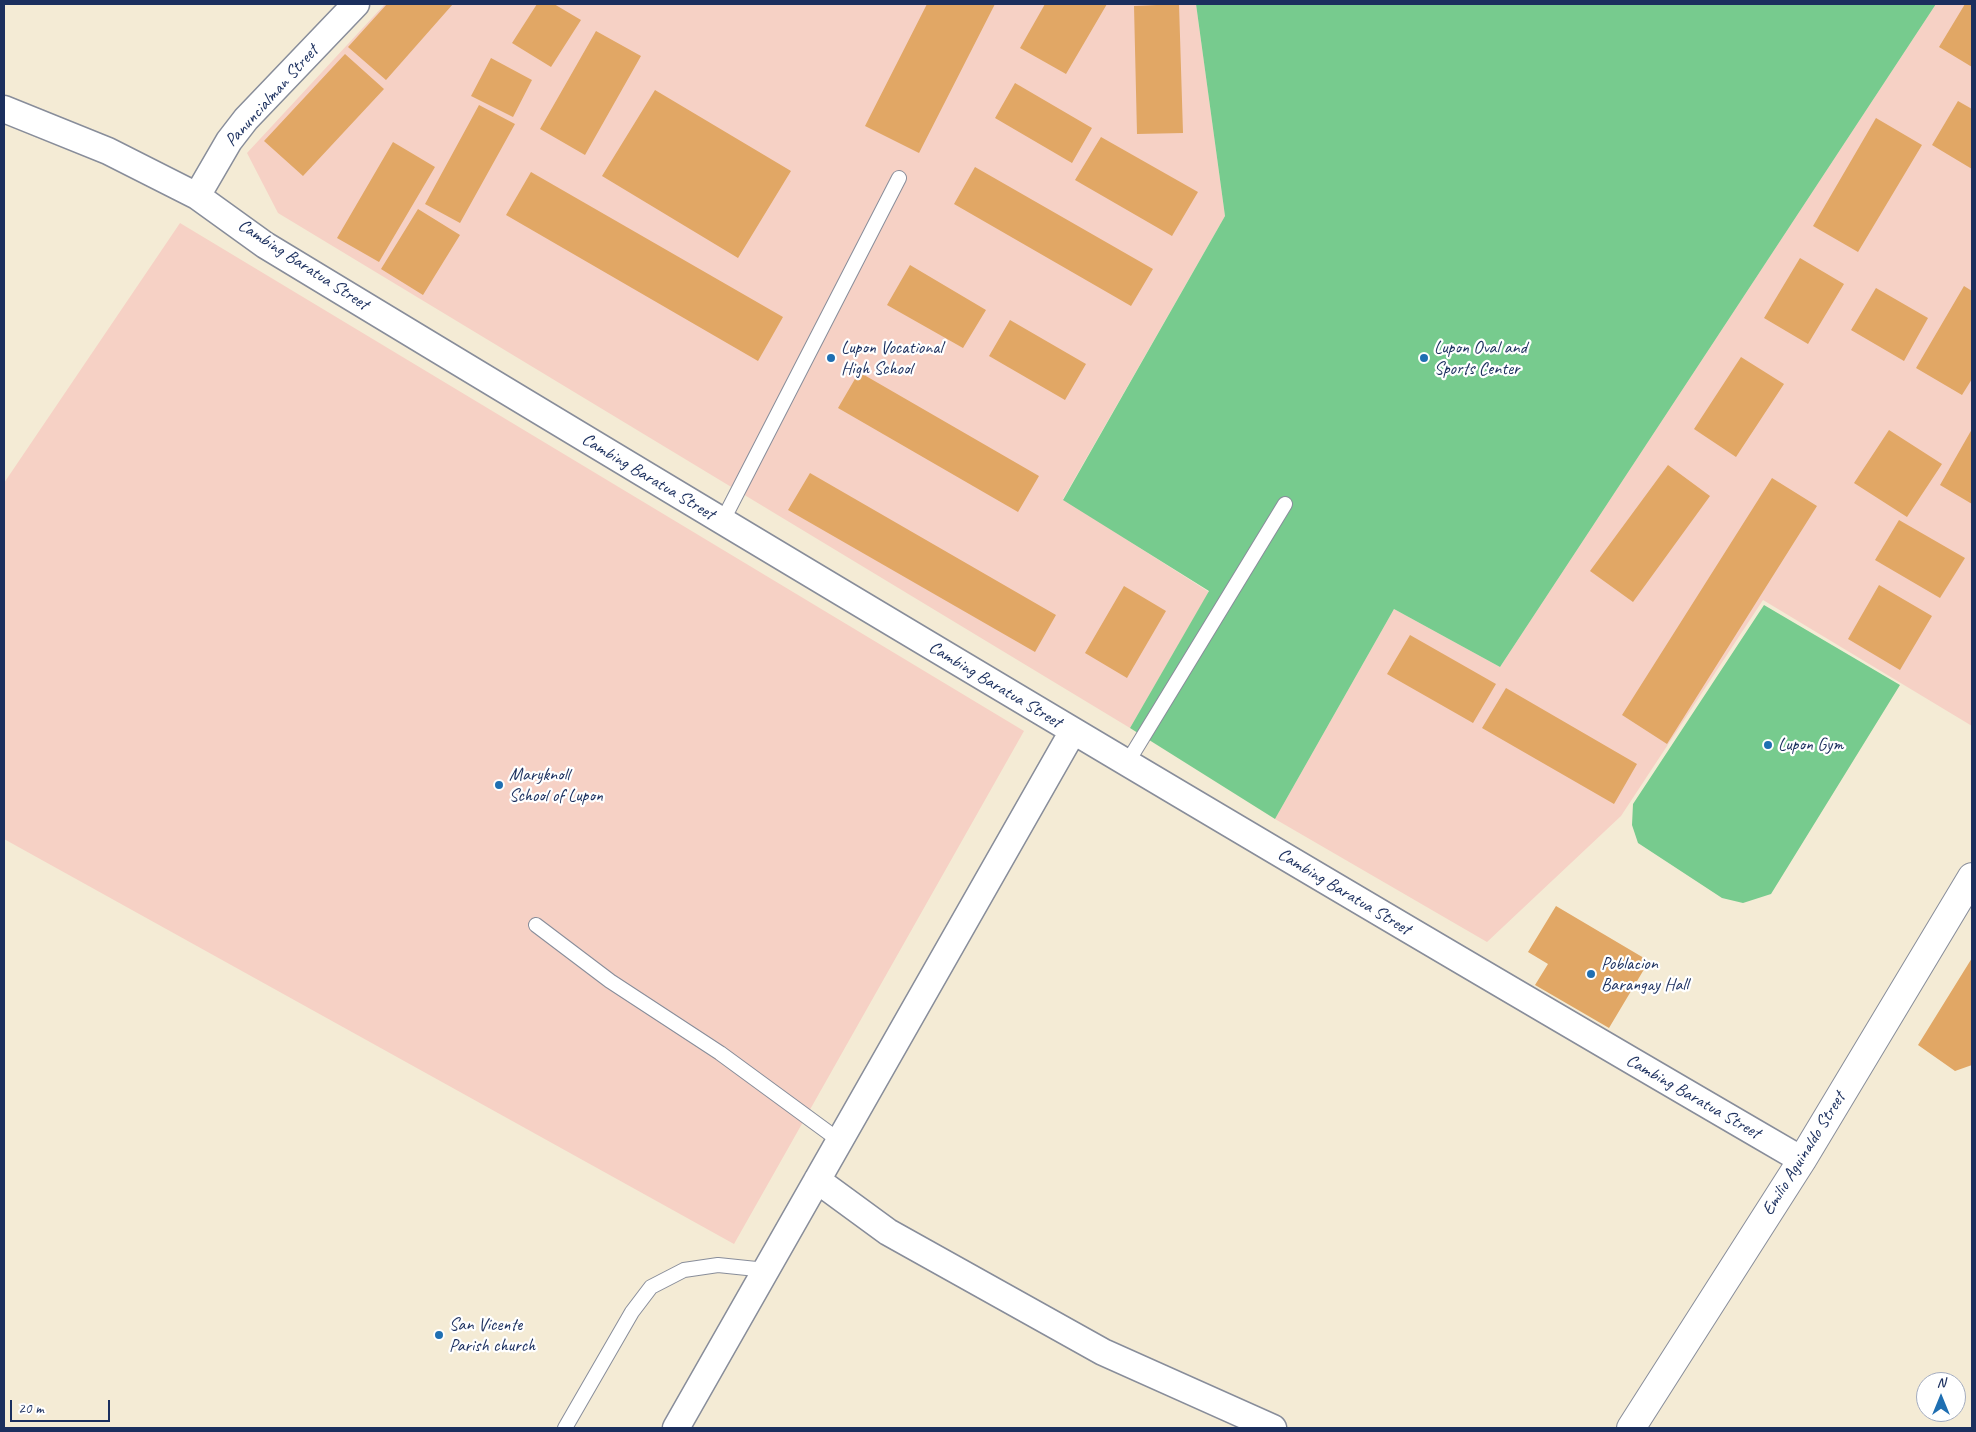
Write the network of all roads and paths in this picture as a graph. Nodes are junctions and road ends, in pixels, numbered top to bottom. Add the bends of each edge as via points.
1 (356, 4) edge
2 (4, 108) edge
3 (899, 178) dead end
4 (197, 196) junction
5 (1285, 504) dead end
6 (722, 522) junction
7 (1073, 731) junction
8 (1127, 763) junction
9 (1972, 877) edge
10 (536, 925) dead end
11 (840, 1141) junction
12 (1802, 1160) junction
13 (817, 1180) junction
14 (766, 1270) junction
15 (565, 1428) edge
16 (676, 1428) edge
17 (1273, 1428) edge
18 (1631, 1428) edge

1 - 4 street, Panuncialman Street via 246,119 229,141
2 - 4 street, Cambing Baratua Street via 108,152
3 - 6 lane
4 - 6 street, Cambing Baratua Street via 265,245
5 - 8 lane
6 - 7 street, Cambing Baratua Street
7 - 8 street, Cambing Baratua Street
7 - 11 street
8 - 12 street, Cambing Baratua Street
9 - 12 street, Emilio Aguinaldo Street
10 - 11 lane via 610,982 720,1052
11 - 13 street
12 - 18 street, Emilio Aguinaldo Street
13 - 14 street
13 - 17 street via 888,1232 1103,1352
14 - 15 lane via 718,1265 684,1270 651,1287 632,1312
14 - 16 street

